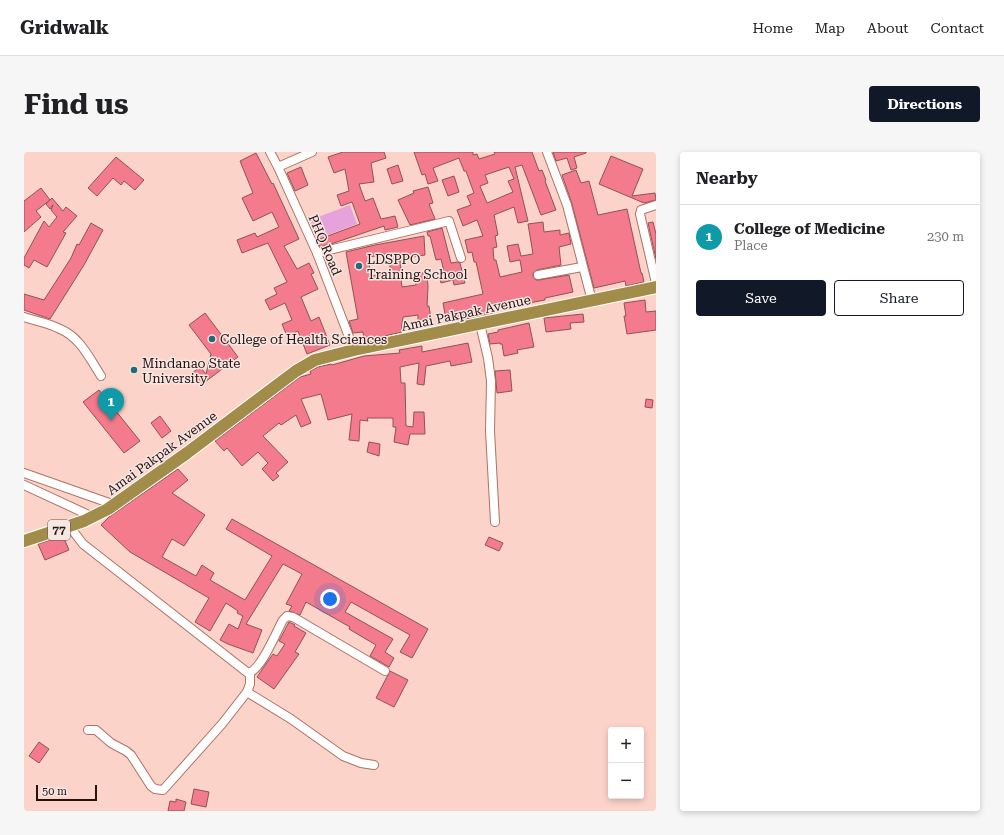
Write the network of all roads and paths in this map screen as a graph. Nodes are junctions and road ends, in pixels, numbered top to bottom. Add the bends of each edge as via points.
1 (270, 152) edge
2 (312, 152) edge
3 (547, 152) edge
4 (278, 167) junction
5 (656, 205) edge
6 (317, 253) junction
7 (461, 258) dead end
8 (582, 267) junction
9 (538, 275) dead end
10 (656, 283) edge
11 (656, 288) edge
12 (592, 301) junction
13 (24, 317) edge
14 (480, 324) junction
15 (354, 350) junction
16 (101, 376) dead end
17 (26, 474) edge
18 (24, 485) edge
19 (69, 489) junction
20 (64, 504) junction
21 (115, 505) junction
22 (93, 518) junction
23 (495, 522) dead end
24 (70, 527) junction
25 (24, 541) edge
26 (385, 671) dead end
27 (250, 673) junction
28 (247, 692) junction
29 (88, 730) dead end
30 (374, 765) dead end

1 - 4 street, PHQ Road
2 - 4 street
3 - 8 street via 567,205
4 - 6 street, PHQ Road
5 - 10 street via 643,208 640,214
6 - 7 street via 449,221
6 - 15 street, PHQ Road
8 - 9 street
8 - 12 street
11 - 12 highway, Amai Pakpak Avenue / 77
12 - 14 highway, Amai Pakpak Avenue / 77
13 - 16 street via 52,325 70,334
14 - 15 highway, Amai Pakpak Avenue / 77
14 - 23 street via 491,381
15 - 21 highway, Amai Pakpak Avenue / 77 via 306,364
17 - 18 street
17 - 19 street
18 - 20 street
19 - 20 street
19 - 21 street
20 - 22 street
21 - 22 highway, Amai Pakpak Avenue / 77
22 - 24 highway, Amai Pakpak Avenue / 77
24 - 25 highway, Amai Pakpak Avenue / 77
24 - 27 street via 83,544
26 - 27 street via 293,617 287,616 282,620 262,661
27 - 28 street
28 - 29 street via 163,790 151,786 131,755 96,730
28 - 30 street via 343,756

